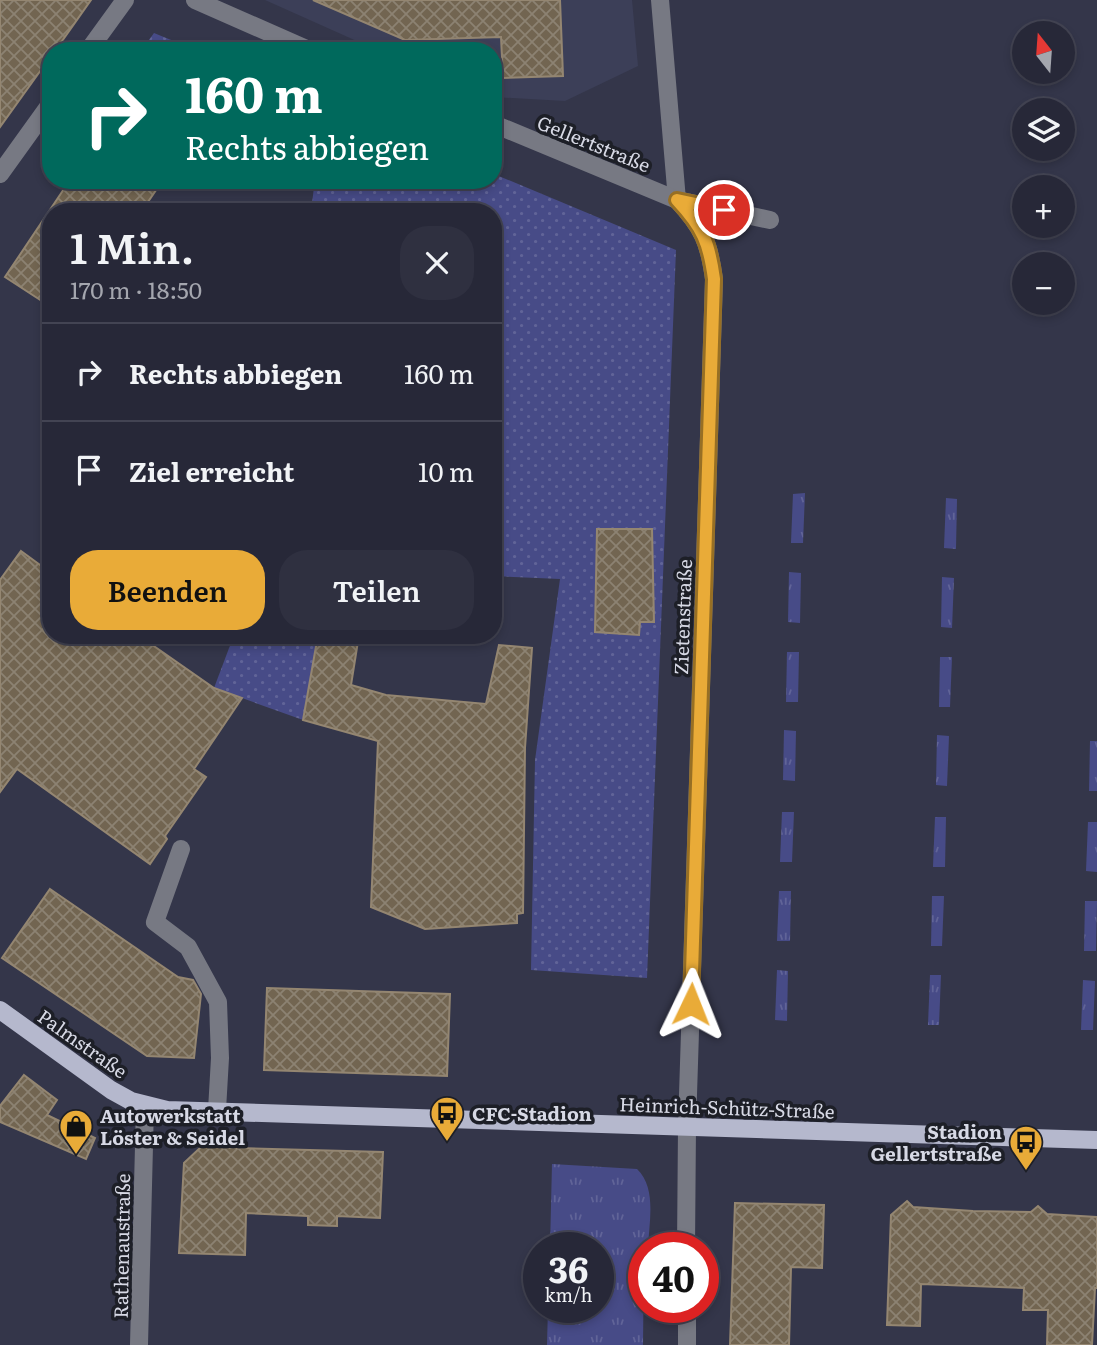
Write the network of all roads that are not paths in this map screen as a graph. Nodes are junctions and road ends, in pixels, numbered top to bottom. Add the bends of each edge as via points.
1 (125, 0) edge
2 (195, 0) edge
3 (660, 0) edge
4 (95, 42) edge
5 (291, 42) edge
6 (42, 116) edge
7 (502, 127) edge
8 (0, 174) edge
9 (677, 200) junction
10 (770, 220) dead end
11 (181, 849) dead end
12 (0, 1010) edge
13 (145, 1106) junction
14 (217, 1110) junction
15 (687, 1126) junction
16 (1097, 1140) edge
17 (686, 1232) edge
18 (687, 1323) edge
19 (139, 1345) edge
20 (687, 1345) edge

1 - 4 street
2 - 5 street
3 - 9 street
6 - 8 street
7 - 9 street, Gellertstraße
9 - 10 street, Gellertstraße
9 - 15 street, Zietenstraße via 698,223 710,252 714,279
11 - 14 street via 155,922 188,947 218,1002
12 - 13 main road, Palmstraße via 111,1090
13 - 14 main road, Heinrich-Schütz-Straße
13 - 19 street, Rathenaustraße
14 - 15 main road, Heinrich-Schütz-Straße
15 - 16 main road, Heinrich-Schütz-Straße
15 - 17 street, Zietenstraße
18 - 20 street

